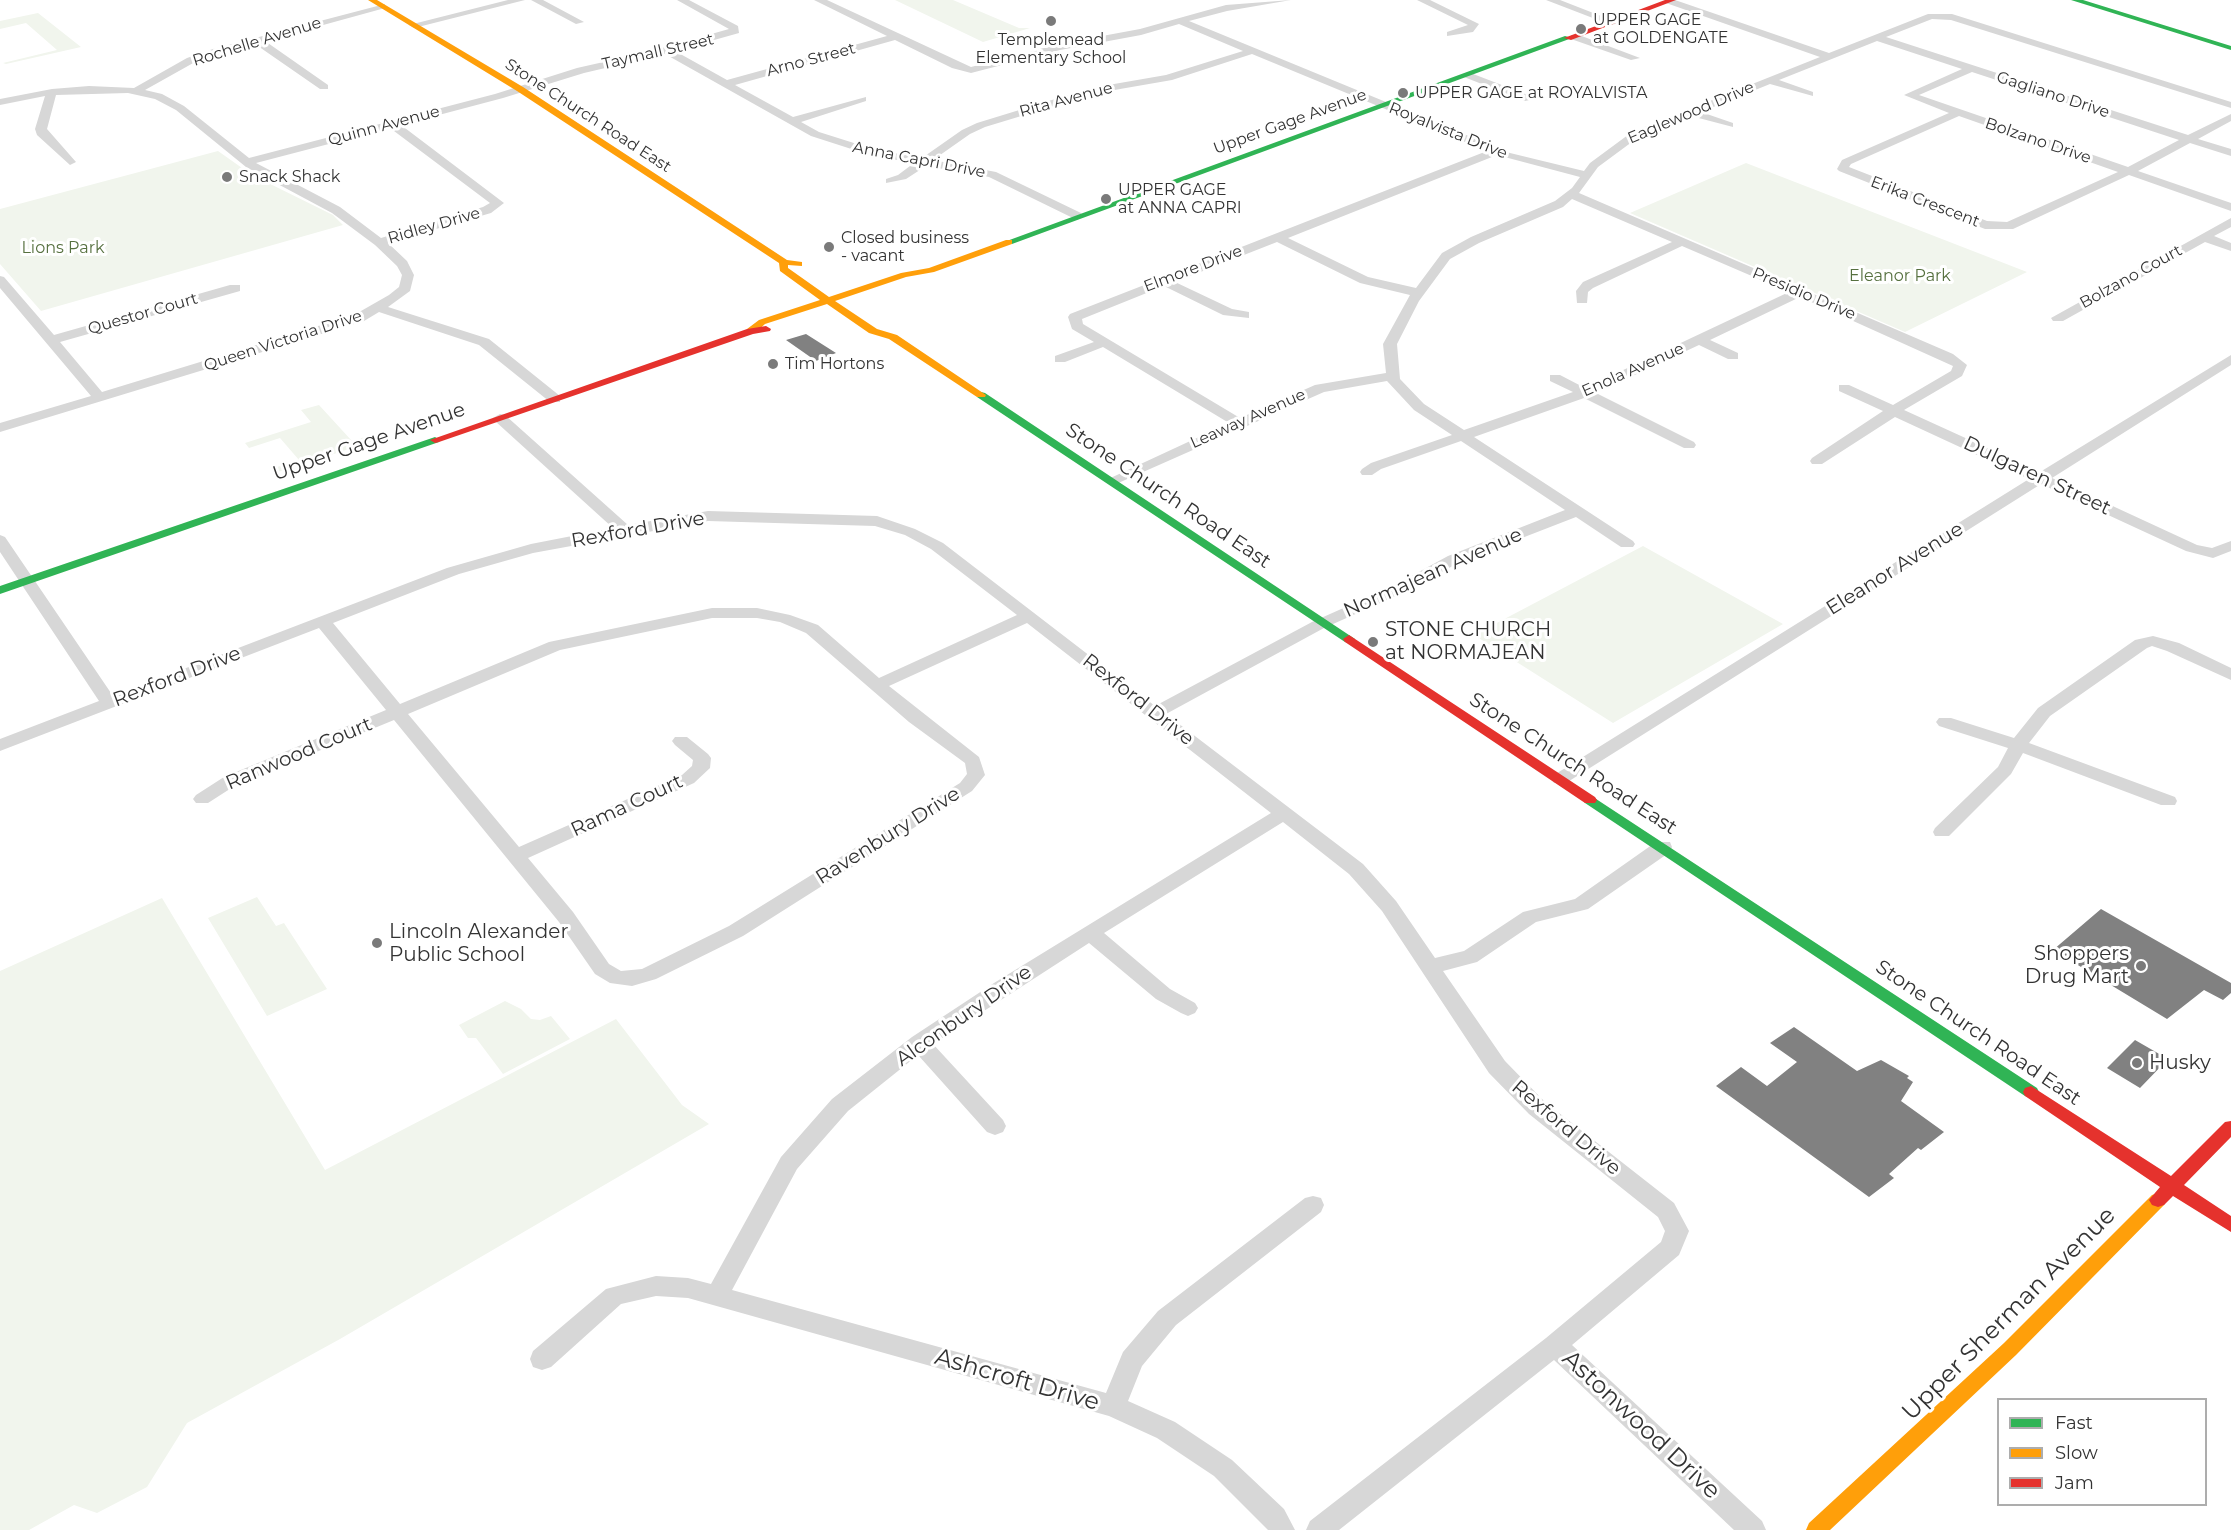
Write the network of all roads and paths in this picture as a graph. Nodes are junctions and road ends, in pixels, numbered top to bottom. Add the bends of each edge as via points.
1 (520, 0) edge
2 (536, 0) edge
3 (819, 0) edge
4 (1286, 0) edge
5 (1422, 0) edge
6 (1551, 0) edge
7 (688, 1) edge
8 (1671, 1) edge
9 (2084, 1) edge
10 (377, 3) edge
11 (1180, 21) junction
12 (579, 22) dead end
13 (1614, 22) junction
14 (414, 25) junction
15 (1450, 34) dead end
16 (1575, 36) junction
17 (896, 37) junction
18 (1875, 37) junction
19 (258, 41) junction
20 (2231, 48) edge
21 (667, 51) junction
22 (1252, 51) junction
23 (1827, 56) junction
24 (1635, 58) dead end
25 (1972, 68) junction
26 (1468, 75) junction
27 (1768, 80) junction
28 (725, 84) junction
29 (324, 87) dead end
30 (520, 89) junction
31 (136, 90) junction
32 (52, 92) junction
33 (1809, 94) dead end
34 (862, 99) dead end
35 (1528, 99) dead end
36 (0, 102) edge
37 (1385, 105) junction
38 (2231, 105) edge
39 (1691, 112) junction
40 (1957, 113) junction
41 (2231, 117) edge
42 (793, 122) junction
43 (392, 124) junction
44 (1729, 125) dead end
45 (2189, 140) junction
46 (1497, 152) junction
47 (2231, 153) edge
48 (69, 162) dead end
49 (248, 162) junction
50 (923, 162) junction
51 (2127, 172) junction
52 (1586, 175) junction
53 (890, 181) dead end
54 (1571, 194) junction
55 (2231, 207) edge
56 (1077, 216) junction
57 (2231, 222) edge
58 (1277, 237) junction
59 (2204, 237) junction
60 (379, 242) junction
61 (1682, 242) junction
62 (2231, 247) edge
63 (0, 280) edge
64 (1163, 281) junction
65 (235, 288) dead end
66 (1419, 291) junction
67 (1800, 292) junction
68 (840, 300) junction
69 (1582, 300) dead end
70 (379, 308) junction
71 (1244, 315) dead end
72 (2058, 318) dead end
73 (52, 340) junction
74 (1700, 340) junction
75 (1105, 342) junction
76 (1733, 356) dead end
77 (1060, 359) dead end
78 (2231, 359) edge
79 (1390, 376) junction
80 (1555, 378) dead end
81 (1844, 388) dead end
82 (1585, 393) junction
83 (100, 398) junction
84 (555, 399) junction
85 (1894, 410) junction
86 (500, 418) junction
87 (1238, 423) junction
88 (0, 428) edge
89 (1462, 437) junction
90 (1689, 445) dead end
91 (1817, 461) dead end
92 (1367, 472) dead end
93 (2042, 478) junction
94 (1111, 481) junction
95 (1577, 511) junction
96 (624, 530) junction
97 (0, 540) edge
98 (1627, 544) dead end
99 (2231, 546) edge
100 (27, 581) junction
101 (0, 590) edge
102 (1029, 616) junction
103 (323, 622) junction
104 (1323, 623) junction
105 (2231, 675) edge
106 (878, 685) junction
107 (109, 703) junction
108 (397, 712) junction
109 (1155, 713) junction
110 (1945, 722) dead end
111 (681, 741) dead end
112 (0, 745) edge
113 (2018, 745) junction
114 (1560, 779) junction
115 (202, 799) dead end
116 (2168, 801) dead end
117 (1284, 813) junction
118 (1942, 832) dead end
119 (1663, 848) junction
120 (516, 856) junction
121 (1090, 933) junction
122 (1429, 967) junction
123 (1188, 1008) dead end
124 (919, 1043) junction
125 (995, 1126) dead end
126 (2231, 1127) edge
127 (2172, 1186) junction
128 (1313, 1205) dead end
129 (2231, 1225) edge
130 (717, 1295) junction
131 (1554, 1345) junction
132 (542, 1359) dead end
133 (1113, 1406) junction
134 (1282, 1530) edge
135 (1319, 1530) edge
136 (1753, 1530) edge
137 (1816, 1530) edge

1 - 14 street
2 - 12 street
3 - 17 street
4 - 11 street via 1226,8
5 - 15 street via 1474,24 1469,30
6 - 13 street
7 - 21 street, Taymall Street via 733,26 735,31
8 - 13 main road, Upper Gage Avenue
8 - 23 street
9 - 20 main road
10 - 14 main road, Stone Church Road East
10 - 19 street, Rochelle Avenue
11 - 17 street via 971,70
11 - 22 street, Royalvista Drive
13 - 16 main road, Upper Gage Avenue
14 - 30 main road, Stone Church Road East
16 - 24 street
16 - 26 main road, Upper Gage Avenue
17 - 28 street, Arno Street
18 - 23 street, Eaglewood Drive
18 - 25 street, Gagliano Drive
18 - 38 street, Eaglewood Drive via 1923,17 1952,17
19 - 29 street
19 - 31 street, Rochelle Avenue via 191,60
21 - 28 street, Anna Capri Drive
21 - 30 street, Taymall Street via 581,70
22 - 37 street, Royalvista Drive
22 - 50 street, Rita Avenue via 1168,78 1095,90 981,125
23 - 27 street, Eaglewood Drive
25 - 40 street, Bolzano Drive via 1909,95
25 - 45 street, Gagliano Drive
26 - 35 street
26 - 37 main road, Upper Gage Avenue
27 - 33 street
27 - 39 street, Eaglewood Drive
28 - 42 street, Anna Capri Drive
30 - 43 street, Quinn Avenue
30 - 68 main road, Stone Church Road East via 784,262 798,264
31 - 32 street, Queen Victoria Drive
31 - 49 street, Queen Victoria Drive via 171,102
32 - 36 street, Queen Victoria Drive
32 - 48 street via 41,129
34 - 42 street
37 - 46 street, Royalvista Drive
37 - 56 main road, Upper Gage Avenue
39 - 44 street
39 - 52 street, Eaglewood Drive via 1636,134 1616,146
40 - 51 street, Bolzano Drive
40 - 51 street, Erika Crescent via 1846,162 1843,169 1998,227 2009,226
41 - 45 street
42 - 50 street, Anna Capri Drive via 837,143
43 - 49 street, Quinn Avenue
43 - 60 street, Ridley Drive via 498,202 487,210
45 - 47 street, Gagliano Drive
45 - 51 street
46 - 52 street, Royalvista Drive
46 - 58 street, Elmore Drive
49 - 60 street, Queen Victoria Drive via 336,210
50 - 53 street, Rita Avenue
50 - 56 street, Anna Capri Drive via 1001,177
51 - 55 street, Bolzano Drive
52 - 54 street, Eaglewood Drive
54 - 61 street, Presidio Drive
54 - 66 street, Eaglewood Drive via 1536,216 1456,249
56 - 68 main road, Upper Gage Avenue
57 - 59 street
58 - 64 street, Elmore Drive
58 - 66 street via 1364,280
59 - 62 street
59 - 72 street, Bolzano Court
60 - 70 street, Queen Victoria Drive via 403,264 408,275 402,291
61 - 67 street, Presidio Drive
61 - 69 street via 1588,285 1582,291
63 - 73 street
64 - 71 street via 1228,312
64 - 75 street, Elmore Drive via 1075,318 1077,326
65 - 73 street, Questor Court
66 - 79 street, Eaglewood Drive via 1390,344
67 - 74 street, Enola Avenue
67 - 85 street, Presidio Drive via 1960,365 1958,373
68 - 84 main road, Upper Gage Avenue via 774,328 751,332
68 - 94 main road, Stone Church Road East via 873,331 893,337
70 - 83 street, Queen Victoria Drive via 346,322
70 - 84 street via 484,342
73 - 83 street
74 - 76 street
74 - 82 street, Enola Avenue
75 - 77 street
75 - 87 street, Elmore Drive
78 - 93 street, Eleanor Avenue
79 - 87 street, Leaway Avenue via 1320,387
79 - 89 street via 1419,407
80 - 82 street
81 - 85 street, Dulgaren Street
82 - 89 street, Enola Avenue
82 - 90 street
83 - 88 street, Queen Victoria Drive
84 - 86 main road, Upper Gage Avenue
85 - 91 street
85 - 93 street, Dulgaren Street
86 - 96 street
86 - 100 main road, Upper Gage Avenue
87 - 94 street, Leaway Avenue
89 - 92 street, Enola Avenue
89 - 95 street
93 - 99 street, Dulgaren Street via 2192,548 2213,553
93 - 114 street, Eleanor Avenue
94 - 104 main road, Stone Church Road East
95 - 98 street
95 - 104 street, Normajean Avenue via 1454,559
96 - 102 street, Rexford Drive via 708,516 877,521 937,546
96 - 103 street, Rexford Drive via 477,563
97 - 100 street
100 - 101 main road, Upper Gage Avenue
100 - 107 street
102 - 106 street
102 - 109 street, Rexford Drive
103 - 107 street, Rexford Drive
103 - 108 street, Ravenbury Drive
104 - 109 street, Normajean Avenue
104 - 114 main road, Stone Church Road East
105 - 113 street via 2173,647 2153,641 2141,644 2044,712
106 - 108 street, Ravenbury Drive via 812,630 784,618 757,613 712,613 555,646
106 - 120 street, Ravenbury Drive via 973,761 976,774 966,787 736,931 649,974 617,978 602,969
107 - 112 street, Rexford Drive
108 - 115 street, Ranwood Court via 230,780
108 - 120 street, Ravenbury Drive
109 - 117 street, Rexford Drive
110 - 113 street
111 - 120 street, Rama Court via 702,758 701,768 688,779
113 - 116 street
113 - 118 street via 2005,770
114 - 119 main road, Stone Church Road East
117 - 121 street, Alconbury Drive
117 - 122 street, Rexford Drive via 1356,869 1389,906
119 - 122 street via 1581,904 1530,917 1470,957
119 - 127 main road, Stone Church Road East
121 - 123 street via 1163,994
121 - 124 street, Alconbury Drive
122 - 131 street, Rexford Drive via 1497,1067 1537,1108 1666,1210 1677,1231 1671,1248
124 - 125 street
124 - 130 street, Alconbury Drive via 840,1105 789,1163
126 - 127 main road, Upper Sherman Avenue
127 - 129 main road, Stone Church Road East
127 - 137 main road, Upper Sherman Avenue via 2010,1349
128 - 133 street via 1167,1318 1132,1360
130 - 132 street, Ashcroft Drive via 656,1286 614,1296
130 - 133 street, Ashcroft Drive
131 - 135 street, Rexford Drive
131 - 136 street, Astonwood Drive
133 - 134 street, Ashcroft Drive via 1166,1430 1223,1468 1275,1518

